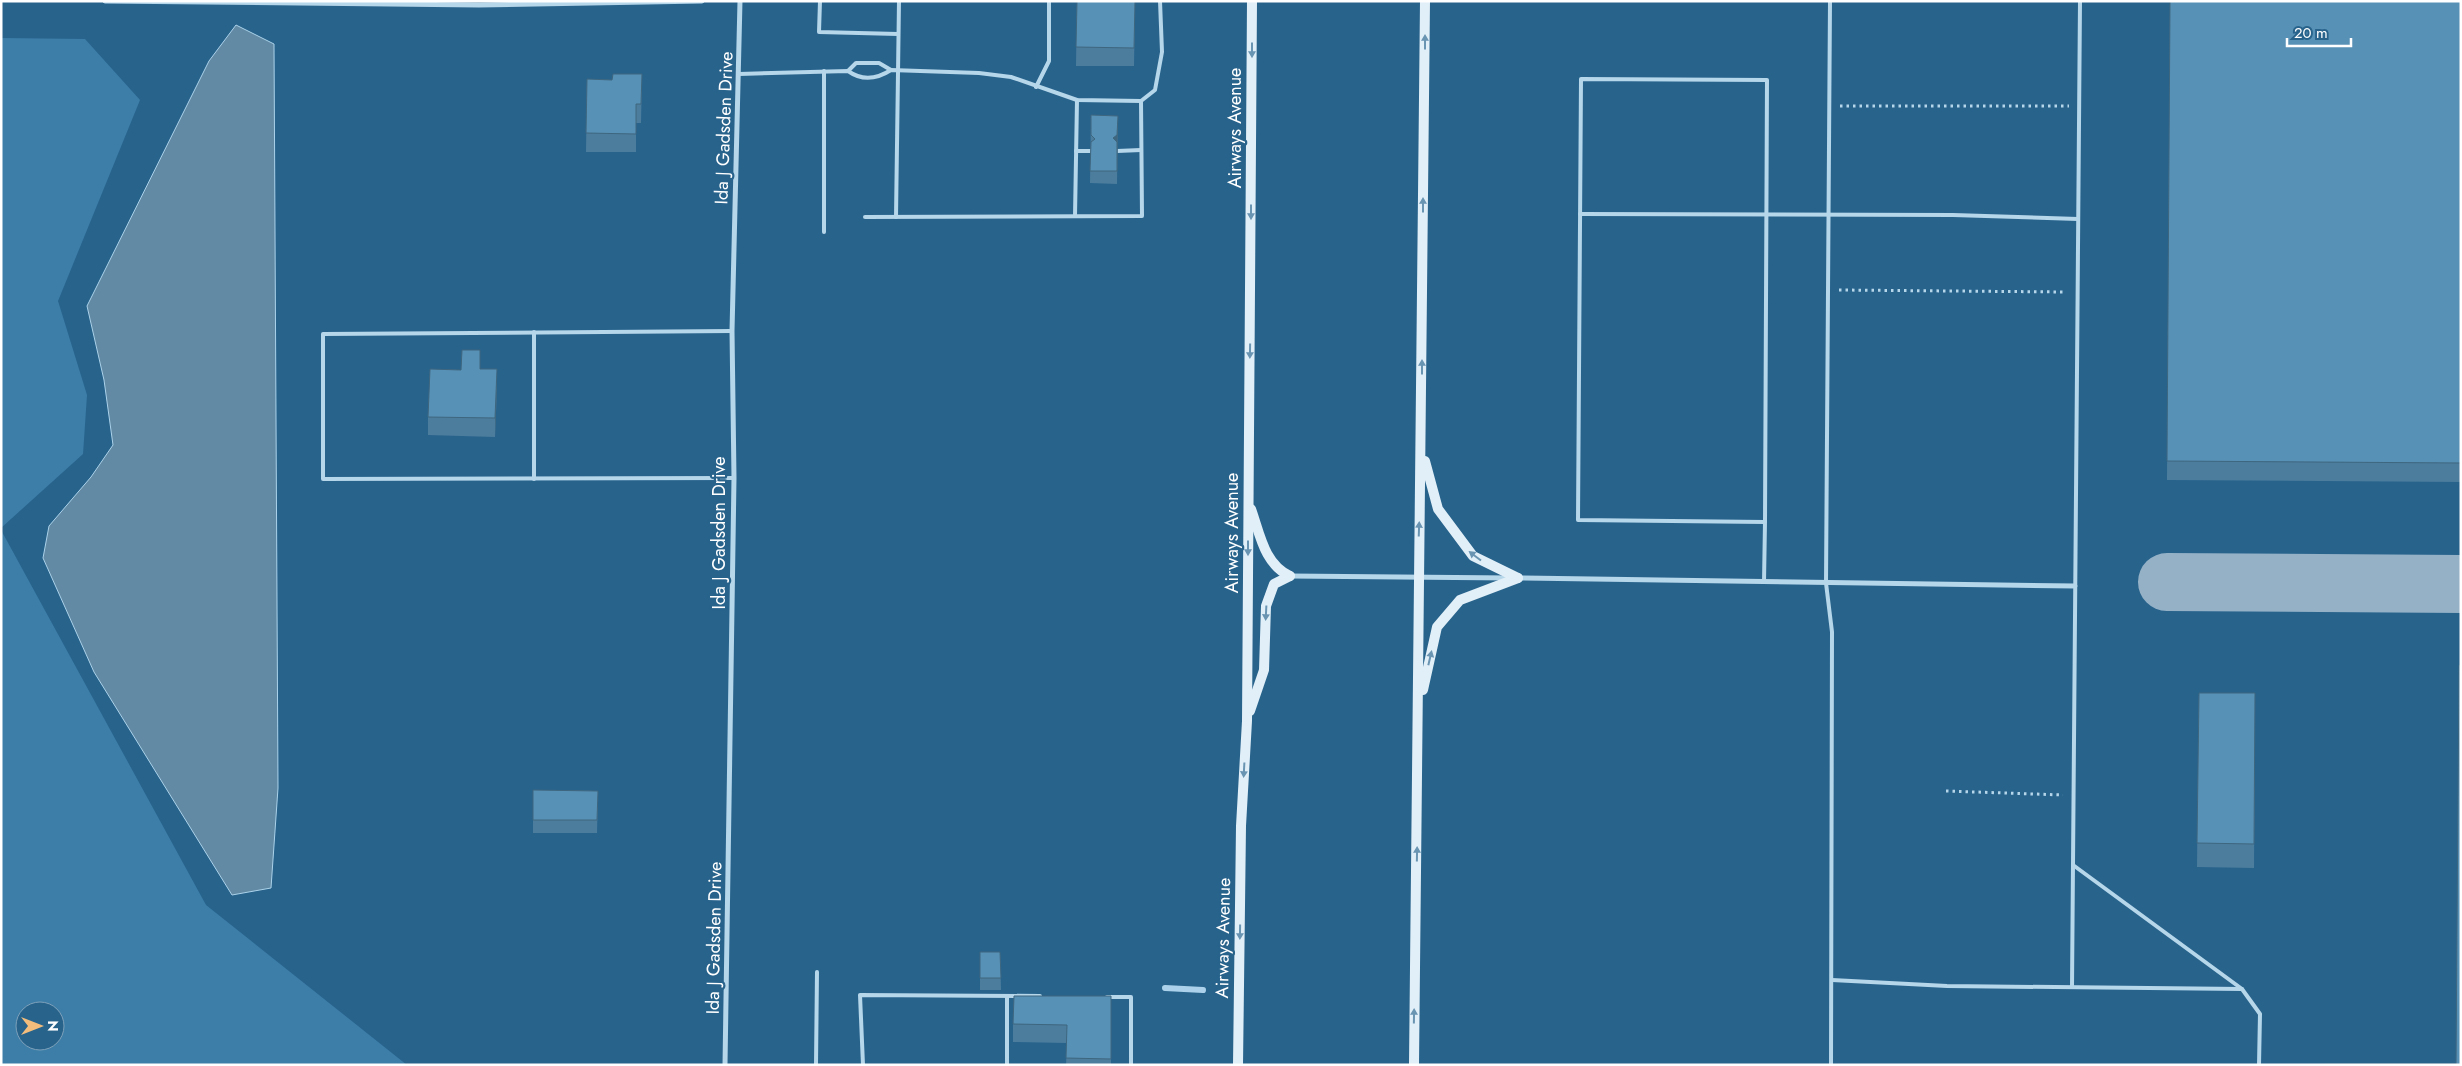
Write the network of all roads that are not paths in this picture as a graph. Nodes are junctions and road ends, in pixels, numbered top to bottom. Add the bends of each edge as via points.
1 (105, 1) edge
2 (702, 1) edge
3 (740, 1) edge
4 (820, 1) edge
5 (899, 1) edge
6 (1049, 1) edge
7 (1160, 1) edge
8 (1252, 1) edge
9 (1425, 1) edge
10 (1830, 1) edge
11 (2080, 1) edge
12 (898, 34) junction
13 (891, 70) junction
14 (824, 71) junction
15 (848, 71) junction
16 (898, 71) junction
17 (739, 74) junction
18 (1036, 87) junction
19 (1076, 100) junction
20 (1141, 101) junction
21 (1141, 150) junction
22 (1076, 151) junction
23 (1091, 151) edge
24 (1117, 151) edge
25 (1580, 214) junction
26 (1766, 215) junction
27 (1076, 216) junction
28 (1829, 216) junction
29 (866, 217) dead end
30 (896, 217) junction
31 (2078, 219) junction
32 (824, 232) dead end
33 (732, 331) junction
34 (534, 332) junction
35 (1422, 451) junction
36 (734, 478) junction
37 (534, 479) junction
38 (1248, 500) junction
39 (1765, 522) junction
40 (1290, 576) junction
41 (1417, 578) junction
42 (1518, 578) junction
43 (1764, 582) junction
44 (1826, 583) junction
45 (2076, 586) junction
46 (1419, 705) junction
47 (1247, 721) junction
48 (2073, 865) junction
49 (817, 972) dead end
50 (1832, 980) junction
51 (2072, 987) junction
52 (2242, 989) junction
53 (1008, 996) junction
54 (1046, 996) edge
55 (1103, 997) edge
56 (725, 1065) edge
57 (816, 1065) edge
58 (863, 1065) edge
59 (1008, 1065) edge
60 (1131, 1065) edge
61 (1238, 1065) edge
62 (1414, 1065) edge
63 (1831, 1065) edge
64 (2259, 1065) edge

1 - 2 street via 479,5
3 - 17 street, Ida J Gadsden Drive
4 - 12 lane via 820,32
5 - 12 lane
6 - 18 lane via 1048,61
7 - 20 lane via 1162,52 1155,90
8 -> 38 main road, Airways Avenue
35 -> 9 main road
10 - 28 lane
11 - 31 lane
12 - 16 lane
13 - 15 lane via 879,77 856,76
13 - 15 lane via 879,63 856,63
13 - 16 lane
14 - 15 lane
14 - 17 lane
14 - 32 lane
16 - 18 lane via 979,73 1011,77
16 - 30 lane
17 - 33 street, Ida J Gadsden Drive
18 - 19 lane
19 - 20 lane
19 - 22 lane
20 - 21 lane
21 - 24 lane
21 - 27 lane via 1142,216
22 - 23 lane
22 - 27 lane
25 - 26 lane
25 - 26 lane via 1581,79 1767,80
25 - 39 lane via 1578,520
26 - 28 lane
26 - 39 lane
27 - 30 lane
28 - 31 lane
28 - 44 lane
29 - 30 lane
31 - 45 lane
33 - 34 lane
33 - 36 street, Ida J Gadsden Drive
34 - 37 lane
34 - 37 lane via 323,334 323,479
41 -> 35 main road
42 -> 35 main road via 1473,556 1438,509
36 - 37 lane
36 - 56 street, Ida J Gadsden Drive
38 - 40 main road via 1266,554 1279,571
38 -> 47 main road, Airways Avenue
39 - 43 lane
40 - 41 street
40 -> 47 main road via 1274,584 1266,606 1264,670
41 - 42 street
41 - 46 main road
42 - 43 street
46 -> 42 main road via 1437,627 1460,600
43 - 44 street
44 - 45 street
44 - 50 lane via 1832,632
45 - 48 lane
62 -> 46 main road
47 -> 61 main road, Airways Avenue via 1241,826
48 - 51 lane
48 - 52 lane
49 - 57 lane
50 - 51 lane via 1947,986
50 - 63 lane
51 - 52 lane
52 - 64 lane via 2260,1014
53 - 54 lane
53 - 58 lane via 860,995
53 - 59 lane
55 - 60 lane via 1131,997

